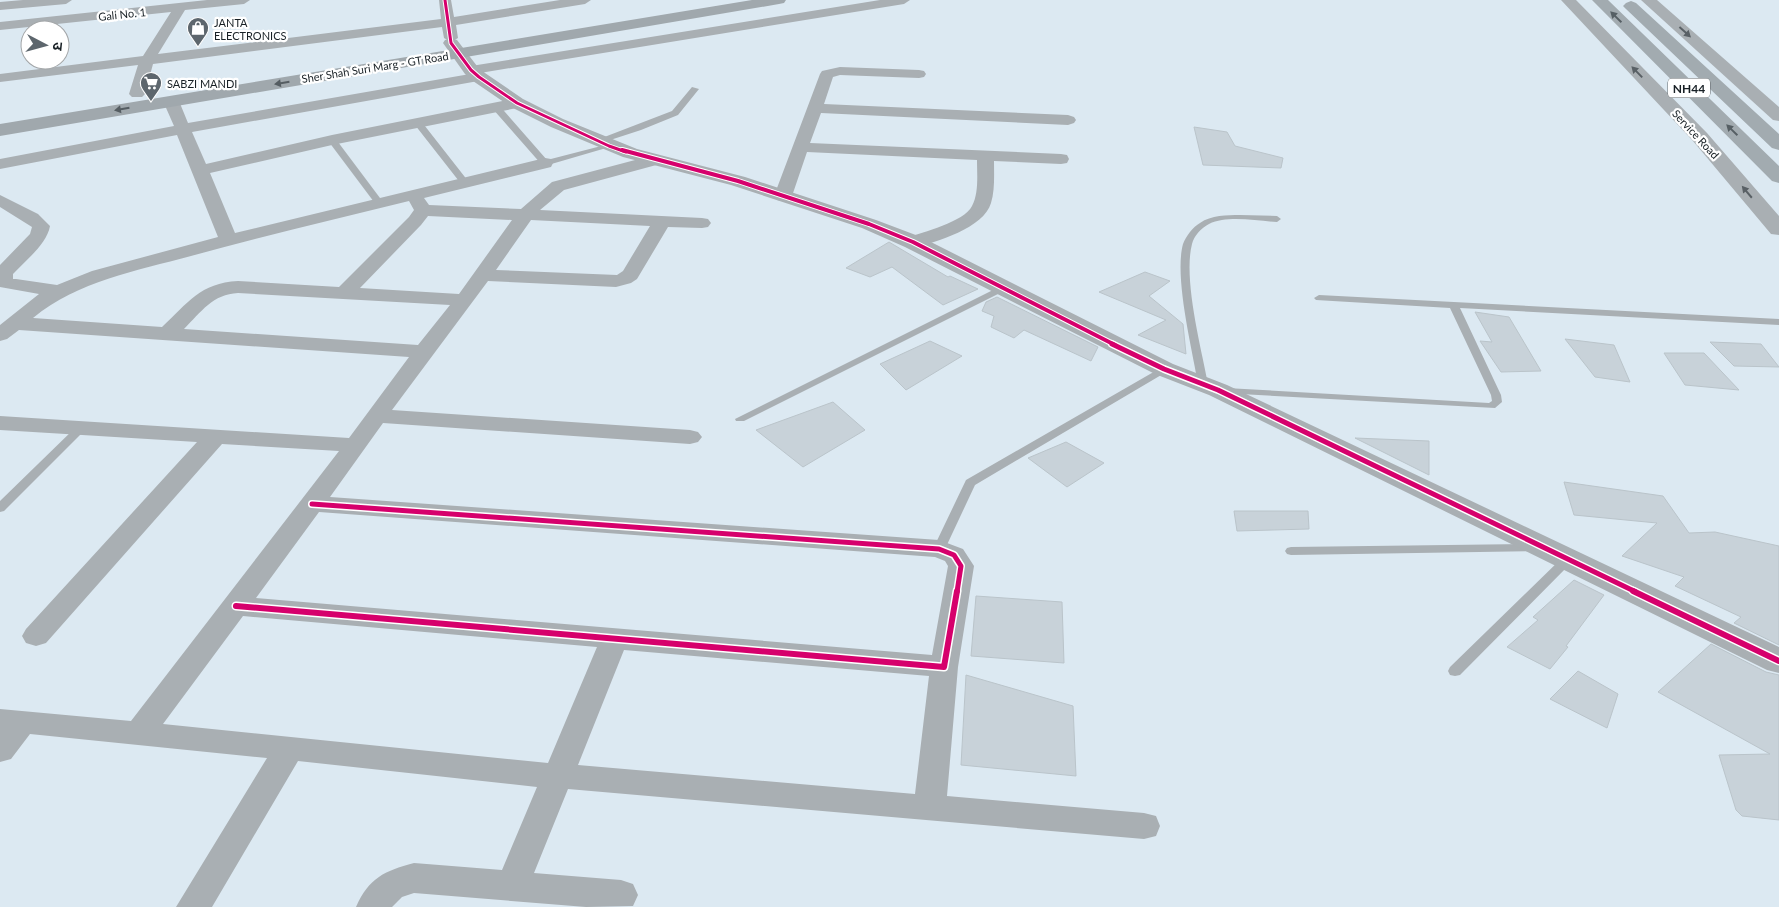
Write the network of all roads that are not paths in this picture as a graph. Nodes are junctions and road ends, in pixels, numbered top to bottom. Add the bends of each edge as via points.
1 (66, 0) edge
2 (244, 0) edge
3 (445, 0) edge
4 (585, 0) edge
5 (715, 0) edge
6 (779, 0) edge
7 (904, 0) edge
8 (1568, 0) edge
9 (1599, 0) edge
10 (1625, 0) edge
11 (1648, 0) edge
12 (0, 6) edge
13 (180, 8) junction
14 (0, 26) edge
15 (462, 53) junction
16 (147, 60) junction
17 (919, 74) dead end
18 (0, 78) edge
19 (695, 89) dead end
20 (137, 94) junction
21 (172, 101) junction
22 (506, 104) junction
23 (816, 108) junction
24 (0, 115) edge
25 (1779, 116) edge
26 (1068, 120) dead end
27 (418, 123) junction
28 (184, 129) junction
29 (0, 130) edge
30 (332, 140) junction
31 (603, 143) junction
32 (1779, 144) edge
33 (801, 146) junction
34 (986, 155) junction
35 (1062, 159) dead end
36 (654, 160) junction
37 (545, 163) junction
38 (0, 164) edge
39 (200, 170) junction
40 (1779, 177) edge
41 (465, 183) junction
42 (783, 196) junction
43 (0, 200) edge
44 (418, 203) junction
45 (380, 204) junction
46 (526, 215) junction
47 (1277, 219) dead end
48 (662, 222) junction
49 (702, 223) dead end
50 (1779, 229) edge
51 (229, 240) junction
52 (912, 242) junction
53 (483, 275) junction
54 (1002, 288) junction
55 (59, 291) junction
56 (344, 293) junction
57 (1319, 298) dead end
58 (464, 300) junction
59 (1454, 306) junction
60 (1779, 322) edge
61 (7, 329) edge
62 (166, 335) junction
63 (423, 352) junction
64 (1164, 369) junction
65 (1211, 387) junction
66 (378, 416) junction
67 (740, 420) dead end
68 (0, 423) edge
69 (80, 429) junction
70 (690, 436) dead end
71 (215, 437) junction
72 (354, 446) junction
73 (312, 504) junction
74 (0, 508) edge
75 (1544, 547) junction
76 (939, 549) junction
77 (1291, 551) dead end
78 (1568, 559) junction
79 (236, 606) junction
80 (36, 636) dead end
81 (615, 638) junction
82 (1779, 661) edge
83 (944, 668) junction
84 (1455, 671) dead end
85 (12, 721) edge
86 (139, 733) junction
87 (290, 747) junction
88 (0, 750) edge
89 (559, 776) junction
90 (930, 808) junction
91 (1144, 826) dead end
92 (512, 886) junction
93 (621, 895) dead end
94 (193, 907) edge
95 (373, 907) edge

1 - 12 street
2 - 13 street, Gali No. 1
3 - 15 street
4 - 15 street
5 - 15 main road, Sher Shah Suri Marg - GT Road
6 - 15 main road, Sher Shah Suri Marg - GT Road
7 - 15 street
50 -> 8 street, Service Road via 1700,137
40 -> 9 highway, NH44
10 - 32 highway, NH44
11 -> 25 street
13 - 14 street, Gali No. 1
13 - 16 street
15 - 16 street
15 - 20 main road, Sher Shah Suri Marg - GT Road
15 -> 21 main road, Sher Shah Suri Marg - GT Road
15 - 22 street
15 - 28 street
16 - 18 street
16 - 20 street
17 - 23 street via 832,72 828,74
19 - 31 lane via 675,113
20 - 24 main road, Sher Shah Suri Marg - GT Road
21 - 28 street
21 -> 29 main road, Sher Shah Suri Marg - GT Road
22 - 27 street
22 - 31 street
22 - 37 lane
23 - 26 street
23 - 33 street
27 - 30 street
27 - 41 lane
28 - 38 street
28 - 39 street
30 - 39 street
30 - 45 lane
31 - 36 street
31 - 37 lane
33 - 34 street
33 - 42 street
34 - 35 street
34 - 52 street via 982,206 978,214
36 - 42 street
36 - 46 street via 558,186
37 - 41 street
39 - 51 street
41 - 44 street
42 - 52 street via 869,224
43 - 55 street via 41,226 37,237 3,273 4,282
44 - 45 street
44 - 46 street
44 - 56 street via 415,221
45 - 51 street
46 - 48 street
46 - 53 street
47 - 65 lane via 1221,218 1206,222 1196,230 1188,244 1189,295
48 - 49 street
48 - 53 street via 630,275 624,279 603,281
51 - 55 street via 99,275
52 - 54 street
53 - 58 street
54 - 64 street
54 - 67 lane
55 - 61 street via 30,309
56 - 58 street
56 - 62 street via 222,288 209,294
57 - 59 lane
58 - 63 street
59 - 60 lane
59 - 65 lane via 1496,395 1497,402 1491,406
61 - 62 street
62 - 63 street
63 - 66 street
64 - 65 street
64 - 76 lane via 970,483
65 - 75 street
66 - 70 street
66 - 72 street
68 - 69 street
69 - 71 street
69 - 74 lane
71 - 72 street
71 - 80 street
72 - 73 street
73 - 76 street
73 - 79 street
75 - 77 lane
75 - 78 street
76 - 83 street via 954,555 961,566
78 - 82 street
78 - 84 lane
79 - 81 street
79 - 86 street
81 - 83 street
81 - 89 street
83 - 90 street
85 - 86 street
85 - 88 street
86 - 87 street
87 - 89 street
87 - 94 street
89 - 90 street
89 - 92 street
90 - 91 street
92 - 93 street
92 - 95 street via 414,878 395,883 380,894

